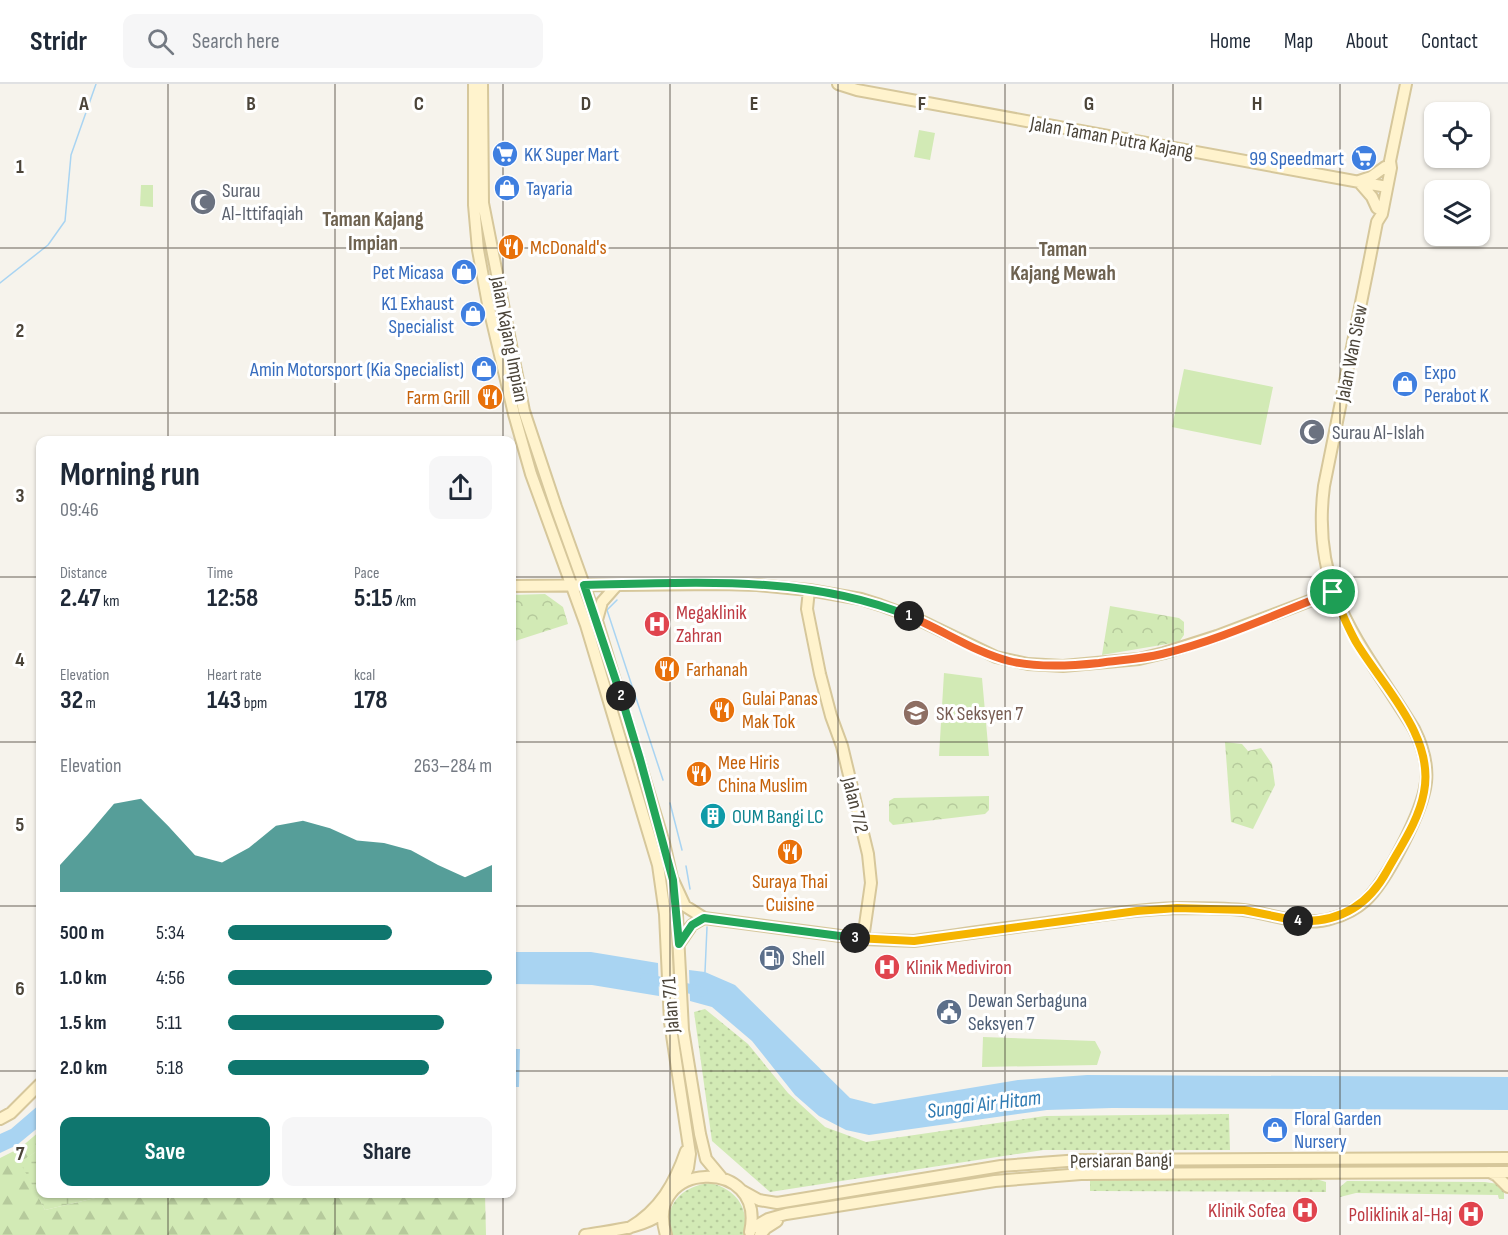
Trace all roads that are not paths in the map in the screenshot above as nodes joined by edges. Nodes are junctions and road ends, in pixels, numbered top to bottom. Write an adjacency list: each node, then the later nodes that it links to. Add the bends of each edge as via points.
1 (474, 84): 10 (street, Jalan Kajang Impian, via 478,250 488,304)
2 (482, 84): 10 (street, Jalan Kajang Impian, via 483,203)
3 (838, 84): 6 (street, Jalan Taman Putra Kajang)
4 (1406, 84): 5 (street, Jalan Wan Siew)
5 (1387, 164): 6 (street, via 1371,177); 7 (street, Jalan Wan Siew)
6 (1358, 181): 7 (street, Jalan Taman Putra Kajang); 8 (street)
7 (1384, 187): 8 (street, Jalan Wan Siew); 9 (street, Jalan Wan Siew, via 1382,214)
8 (1377, 208): 9 (street, Jalan Wan Siew)
9 (1377, 222): 19 (street, Jalan Wan Siew, via 1322,504 1323,551)
10 (519, 412): 11 (street, Jalan Kajang Impian); 12 (street, Jalan Kajang Impian, via 531,474)
11 (571, 549): 13 (street, Jalan Kajang Impian); 14 (street, via 587,575)
12 (559, 552): 16 (street, via 558,575); 17 (street, Jalan Kajang Impian)
13 (584, 585): 14 (street); 17 (street); 20 (street, Jalan 7/1)
14 (617, 585): 18 (street, via 758,585); 20 (street, via 602,602)
15 (516, 586): 16 (street)
16 (544, 586): 17 (street); 21 (street, via 573,602)
17 (571, 586): 21 (street, Jalan 7/1)
18 (809, 590): 19 (street, via 880,605 996,657 1063,666 1164,653); 24 (street, Jalan 7/2, via 809,624 862,857 868,896)
19 (1333, 592): 24 (street, via 1356,642 1414,729 1426,767 1424,795 1416,818 1372,894 1356,908 1317,922 1244,910 1177,908 914,941)
20 (597, 621): 22 (street, Jalan 7/1)
21 (586, 625): 29 (street, Jalan 7/1, via 658,865 675,1062)
22 (673, 880): 23 (street, Jalan 7/1, via 685,906); 25 (street, Jalan 7/1)
23 (704, 918): 24 (street); 25 (street, via 692,925)
24 (863, 939)
25 (679, 944): 28 (street, Jalan 7/1, via 685,1043)
26 (36, 1088): 27 (street)
27 (0, 1119)
28 (700, 1134): 35 (street, Jalan 7/1, via 706,1159); 39 (street, via 714,1160 731,1176 756,1193)
29 (688, 1139): 36 (street, Jalan 7/1, via 689,1164); 41 (street, via 668,1191 652,1211)
30 (1425, 1158): 31 (street, Persiaran Bangi); 32 (street, via 1436,1162); 39 (street, Persiaran Bangi, via 1080,1160 1001,1166)
31 (1508, 1158)
32 (1508, 1164)
33 (1489, 1172): 34 (street, Persiaran Bangi); 37 (street); 42 (street, Persiaran Bangi, via 1081,1174 995,1181 806,1211)
34 (1508, 1172)
35 (721, 1177): 36 (street, via 698,1176); 38 (street, Persiaran Bangi)
36 (682, 1183): 40 (street, via 669,1196)
37 (1508, 1186)
38 (741, 1190): 39 (street, Persiaran Bangi, via 768,1203); 42 (street, via 752,1213)
39 (791, 1201)
40 (663, 1213): 41 (street, via 648,1223); 44 (street)
41 (629, 1228): 43 (street)
42 (753, 1233)
43 (585, 1235)
44 (666, 1235)

